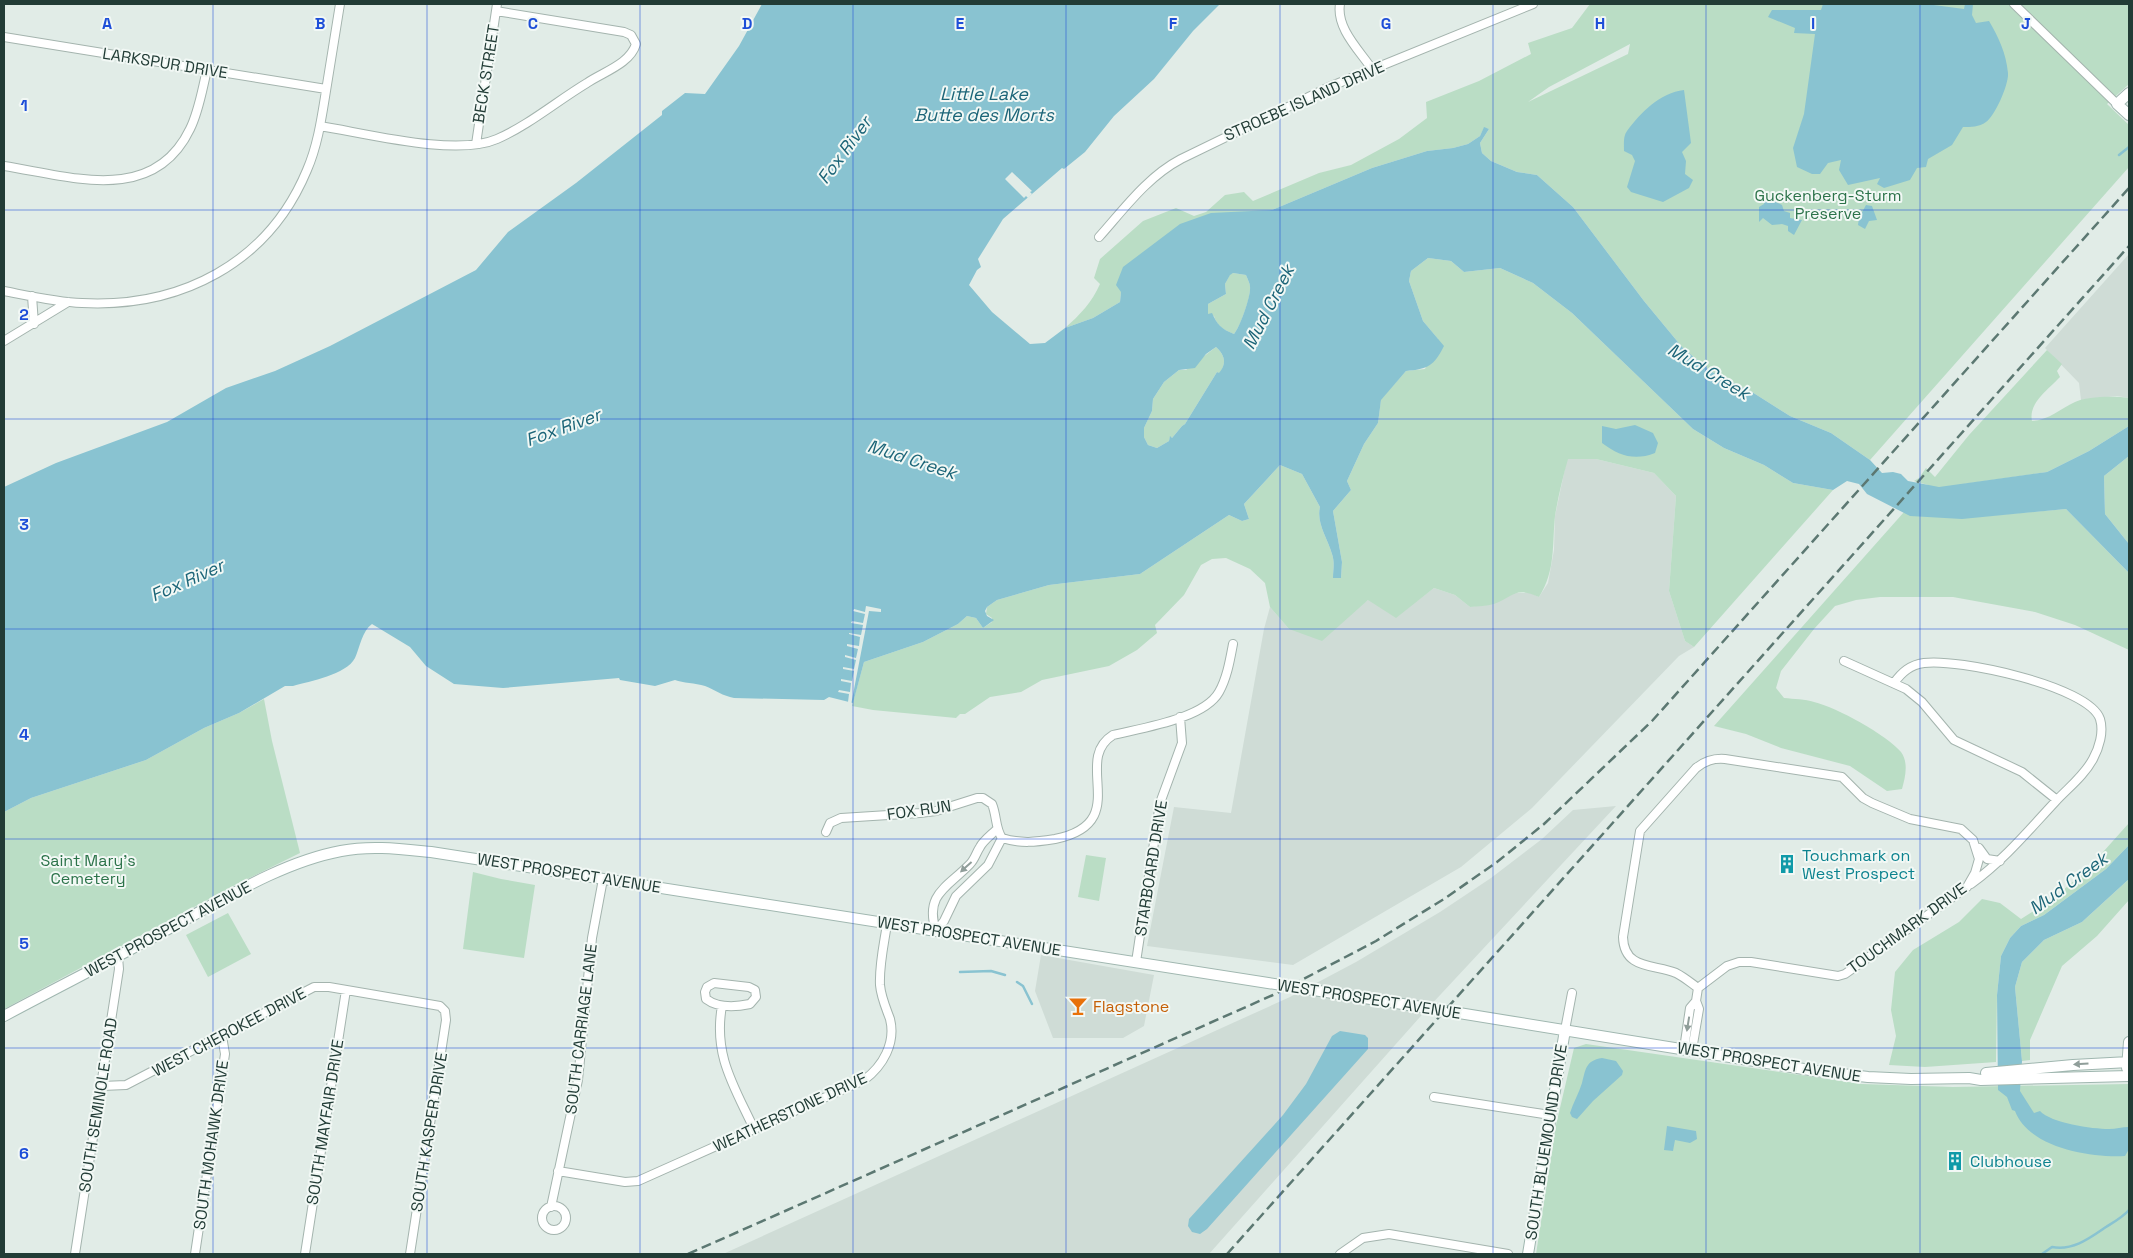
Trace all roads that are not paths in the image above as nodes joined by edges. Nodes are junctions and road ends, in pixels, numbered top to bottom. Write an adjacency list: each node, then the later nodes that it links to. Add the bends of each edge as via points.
1 (340, 4): 9 (street)
2 (1340, 4): 7 (street, via 1343,27)
3 (1533, 4): 7 (street, STROEBE ISLAND DRIVE)
4 (2014, 4): 11 (street)
5 (496, 7): 14 (street, BECK STREET); 14 (street, via 632,34 635,49 625,60 502,137)
6 (4, 37): 8 (street, LARKSPUR DRIVE)
7 (1372, 69): 16 (street, STROEBE ISLAND DRIVE, via 1169,165 1148,182)
8 (207, 70): 9 (street, LARKSPUR DRIVE); 15 (street, via 186,136 168,158 144,174 126,180 96,181)
9 (326, 90): 13 (street)
10 (2129, 93): 11 (main road)
11 (2117, 104): 12 (main road)
12 (2129, 115)
13 (320, 126): 14 (street, via 445,146); 19 (street, via 307,171 282,214 255,246 223,271 158,298 118,303)
14 (476, 144)
15 (4, 166)
16 (1099, 237)
17 (4, 291): 18 (street)
18 (32, 296): 19 (street); 20 (street)
19 (68, 302): 20 (street)
20 (34, 324): 21 (street)
21 (4, 340)
22 (1233, 644): 25 (street, via 1223,685 1213,701)
23 (1844, 661): 24 (street)
24 (1894, 683): 26 (street, via 1914,695 1954,740 2022,772); 26 (street, via 1904,671 1917,664 1959,663 2042,684 2091,706 2100,719 2098,748 2084,774)
25 (1180, 717): 29 (street, via 1113,736 1104,742 1097,758 1096,809 1083,829 1068,836 1034,843); 37 (street, STARBOARD DRIVE, via 1182,742 1160,804)
26 (2057, 800): 31 (street)
27 (996, 830): 28 (street, FOX RUN, via 992,804 976,798 936,811 841,818 830,824); 29 (street, FOX RUN); 35 (street, one-way to 35, via 980,846 970,864 937,895 932,919)
28 (826, 832)
29 (1002, 838): 35 (street, via 988,866 952,901)
30 (1975, 843): 31 (street, via 1987,859); 33 (street, TOUCHMARK DRIVE, via 1978,867); 38 (street, via 1960,829 1910,819 1872,803 1842,777 1725,759 1703,762 1640,832 1623,937 1625,950 1635,962 1678,974)
31 (2000, 861): 33 (street)
32 (603, 879): 34 (main road, WEST PROSPECT AVENUE); 36 (main road, WEST PROSPECT AVENUE, via 394,848 340,851 288,868); 55 (street, SOUTH CARRIAGE LANE, via 590,952 578,1080)
33 (1967, 887): 38 (street, TOUCHMARK DRIVE, via 1845,974 1838,976 1739,962 1727,966)
34 (888, 924): 35 (main road, WEST PROSPECT AVENUE); 54 (street, WEATHERSTONE DRIVE, via 880,986 891,1031 889,1048 882,1062 864,1080)
35 (936, 931): 37 (main road, WEST PROSPECT AVENUE)
36 (118, 956): 43 (main road, WEST PROSPECT AVENUE); 51 (street, SOUTH SEMINOLE ROAD, via 120,969)
37 (1136, 962): 44 (main road, WEST PROSPECT AVENUE)
38 (1698, 988): 47 (street, via 1696,1001 1690,1008)
39 (346, 990): 42 (street, WEST CHEROKEE DRIVE, via 428,1003); 45 (street, WEST CHEROKEE DRIVE, via 314,987); 59 (street, SOUTH MAYFAIR DRIVE)
40 (1572, 993): 44 (street)
41 (722, 1006): 41 (street, via 750,1004 755,1000 756,992 750,987 709,984 706,999); 54 (street, via 719,1037 723,1060)
42 (445, 1011): 60 (street, SOUTH KASPER DRIVE)
43 (4, 1016)
44 (1565, 1030): 47 (main road, WEST PROSPECT AVENUE); 53 (main road, SOUTH BLUEMOUND DRIVE)
45 (222, 1036): 51 (street, WEST CHEROKEE DRIVE, via 126,1085); 58 (street, SOUTH MOHAWK DRIVE, via 225,1054)
46 (2129, 1042): 48 (main road)
47 (1688, 1050): 49 (main road, WEST PROSPECT AVENUE, via 1850,1076 1911,1079)
48 (2128, 1062): 49 (main road, WEST PROSPECT AVENUE, one-way to 49, via 2073,1064); 50 (main road)
49 (2024, 1074): 50 (main road, WEST PROSPECT AVENUE)
50 (2128, 1076)
51 (102, 1086): 57 (street, SOUTH SEMINOLE ROAD)
52 (1434, 1097): 53 (street)
53 (1550, 1115): 63 (main road, SOUTH BLUEMOUND DRIVE)
54 (754, 1129): 55 (street, WEATHERSTONE DRIVE, via 633,1182)
55 (558, 1171): 56 (street, SOUTH CARRIAGE LANE)
56 (551, 1207)
57 (75, 1254)
58 (195, 1254)
59 (305, 1254)
60 (410, 1254)
61 (1340, 1254): 62 (street, via 1362,1238 1389,1234)
62 (1508, 1254)
63 (1528, 1254)

